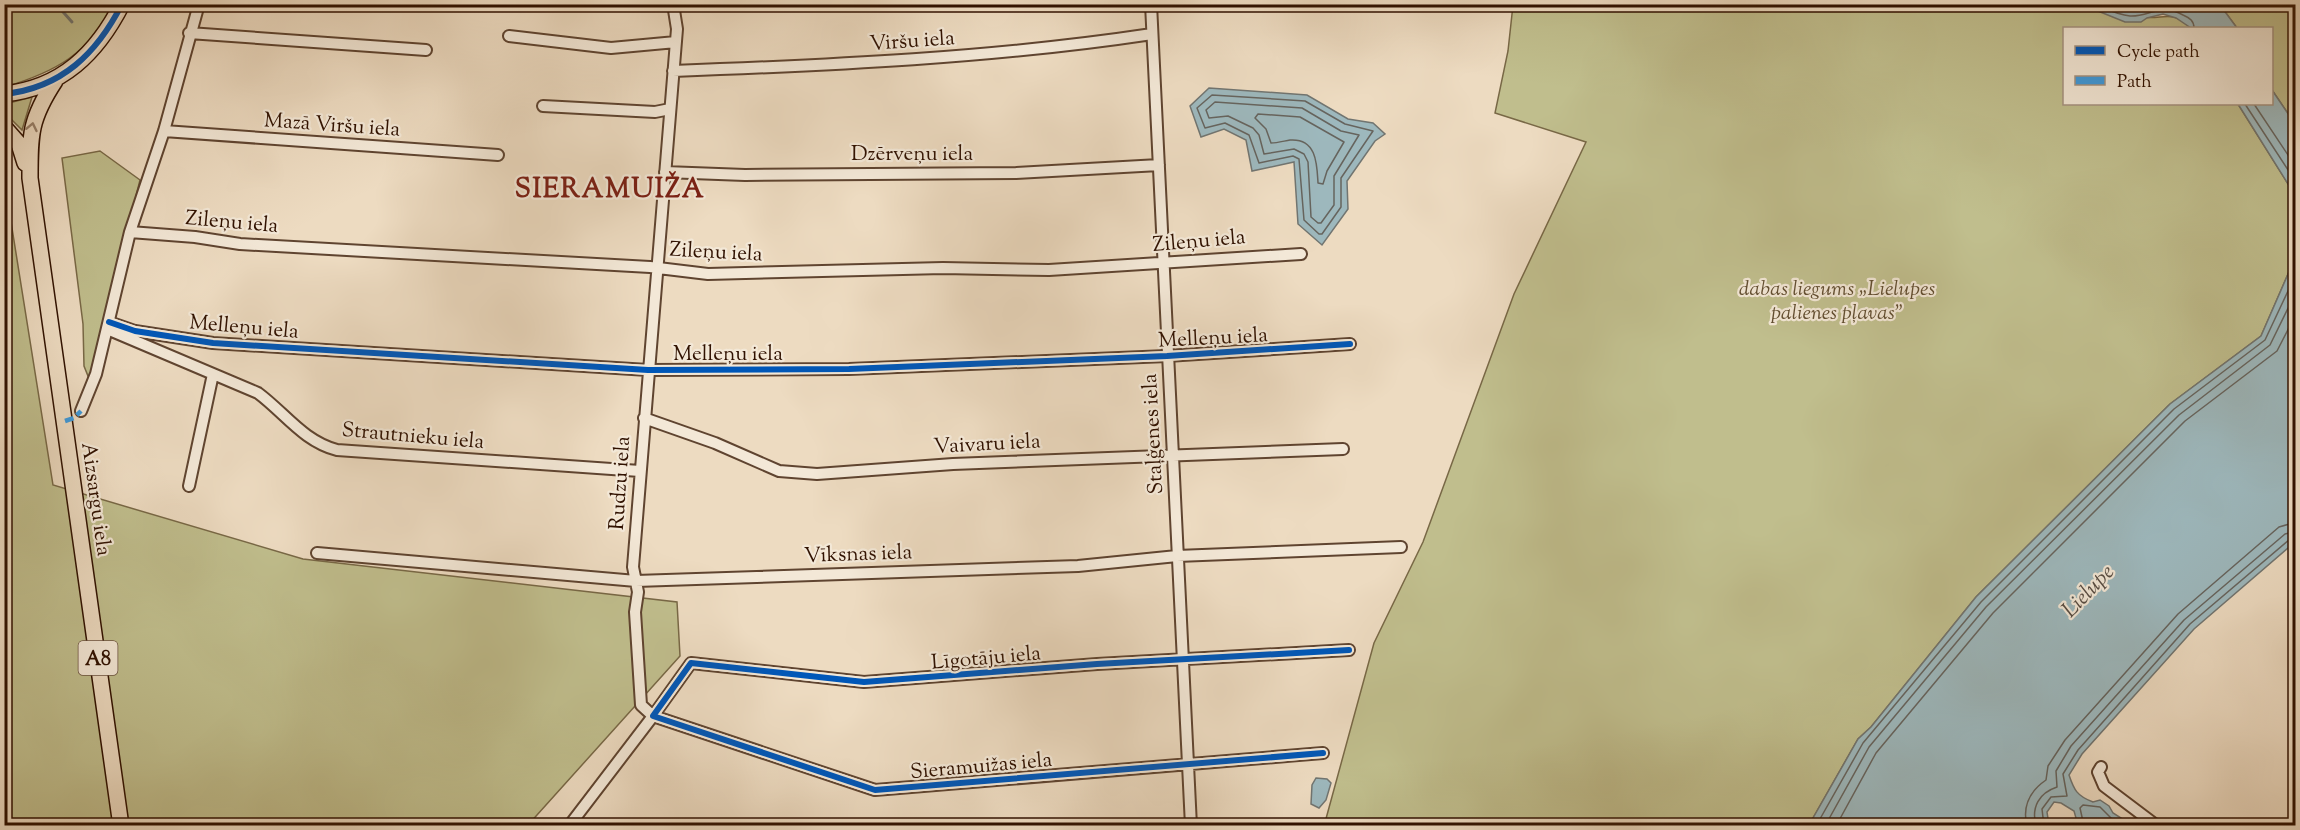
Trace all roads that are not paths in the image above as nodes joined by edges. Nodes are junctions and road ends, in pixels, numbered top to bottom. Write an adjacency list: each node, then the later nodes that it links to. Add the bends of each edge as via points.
1 (122, 4): 11 (highway, A8, via 96,45)
2 (199, 4): 5 (street)
3 (673, 4): 8 (street, Rudzu iela)
4 (1151, 4): 6 (street, Staļģenes iela)
5 (189, 33): 9 (street); 16 (street)
6 (1152, 34): 10 (street, Viršu iela, via 1004,54); 18 (street, Staļģenes iela)
7 (508, 36): 8 (street, via 611,48)
8 (676, 42): 10 (street, Rudzu iela)
9 (426, 50)
10 (673, 71): 14 (street, Rudzu iela)
11 (55, 81): 12 (highway, A8); 20 (highway, Aizsargu iela / A8, one-way to 11, via 33,120)
12 (4, 94)
13 (543, 106): 14 (street)
14 (670, 110): 19 (street, Rudzu iela)
15 (4, 127): 20 (highway, Aizsargu iela / A8, via 19,144)
16 (164, 131): 17 (street, Mazā Viršu iela); 21 (street)
17 (498, 155)
18 (1159, 165): 19 (street, Dzērveņu iela, via 1016,173); 23 (street, Staļģenes iela)
19 (665, 172): 24 (street, Rudzu iela)
20 (30, 178): 46 (highway, Aizsargu iela / A8)
21 (130, 232): 24 (street, Zileņu iela, via 240,244); 25 (street)
22 (1301, 254): 23 (street, Zileņu iela)
23 (1165, 263): 24 (street, Zileņu iela, via 1049,270 943,268 708,274); 27 (street, Staļģenes iela)
24 (657, 268): 28 (street, Rudzu iela)
25 (108, 325): 28 (street, Melleņu iela, via 213,343); 29 (street, Strautnieku iela); 30 (street, via 96,374)
26 (1350, 344): 27 (street, Melleņu iela)
27 (1167, 356): 28 (street, Melleņu iela, via 849,369); 33 (street, Staļģenes iela)
28 (648, 370): 31 (street, Rudzu iela)
29 (213, 374): 34 (street, Strautnieku iela, via 258,393 297,429 320,445 337,450); 35 (street)
30 (81, 411)
31 (644, 418): 33 (street, Vaivaru iela, via 715,442 779,471 807,473); 34 (street, Rudzu iela)
32 (1343, 449): 33 (street, Vaivaru iela)
33 (1173, 455): 38 (street, Staļģenes iela)
34 (640, 471): 39 (street, Rudzu iela, via 633,567)
35 (189, 486)
36 (1401, 546): 38 (street, Vīksnas iela)
37 (317, 553): 39 (street, Vīksnas iela)
38 (1178, 556): 39 (street, Vīksnas iela, via 1078,566); 41 (street, Staļģenes iela)
39 (636, 582): 42 (street, Rudzu iela, via 641,705)
40 (1349, 650): 41 (street, Līgotāju iela)
41 (1183, 658): 42 (street, Līgotāju iela, via 864,682 691,663); 44 (street, Staļģenes iela)
42 (653, 716): 44 (street, Sieramuižas iela, via 875,790); 47 (street)
43 (1323, 753): 44 (street, Sieramuižas iela)
44 (1189, 764): 48 (street, Staļģenes iela)
45 (2101, 767): 49 (street, via 2098,772 2104,786)
46 (122, 825)
47 (568, 825)
48 (1191, 825)
49 (2157, 825)

